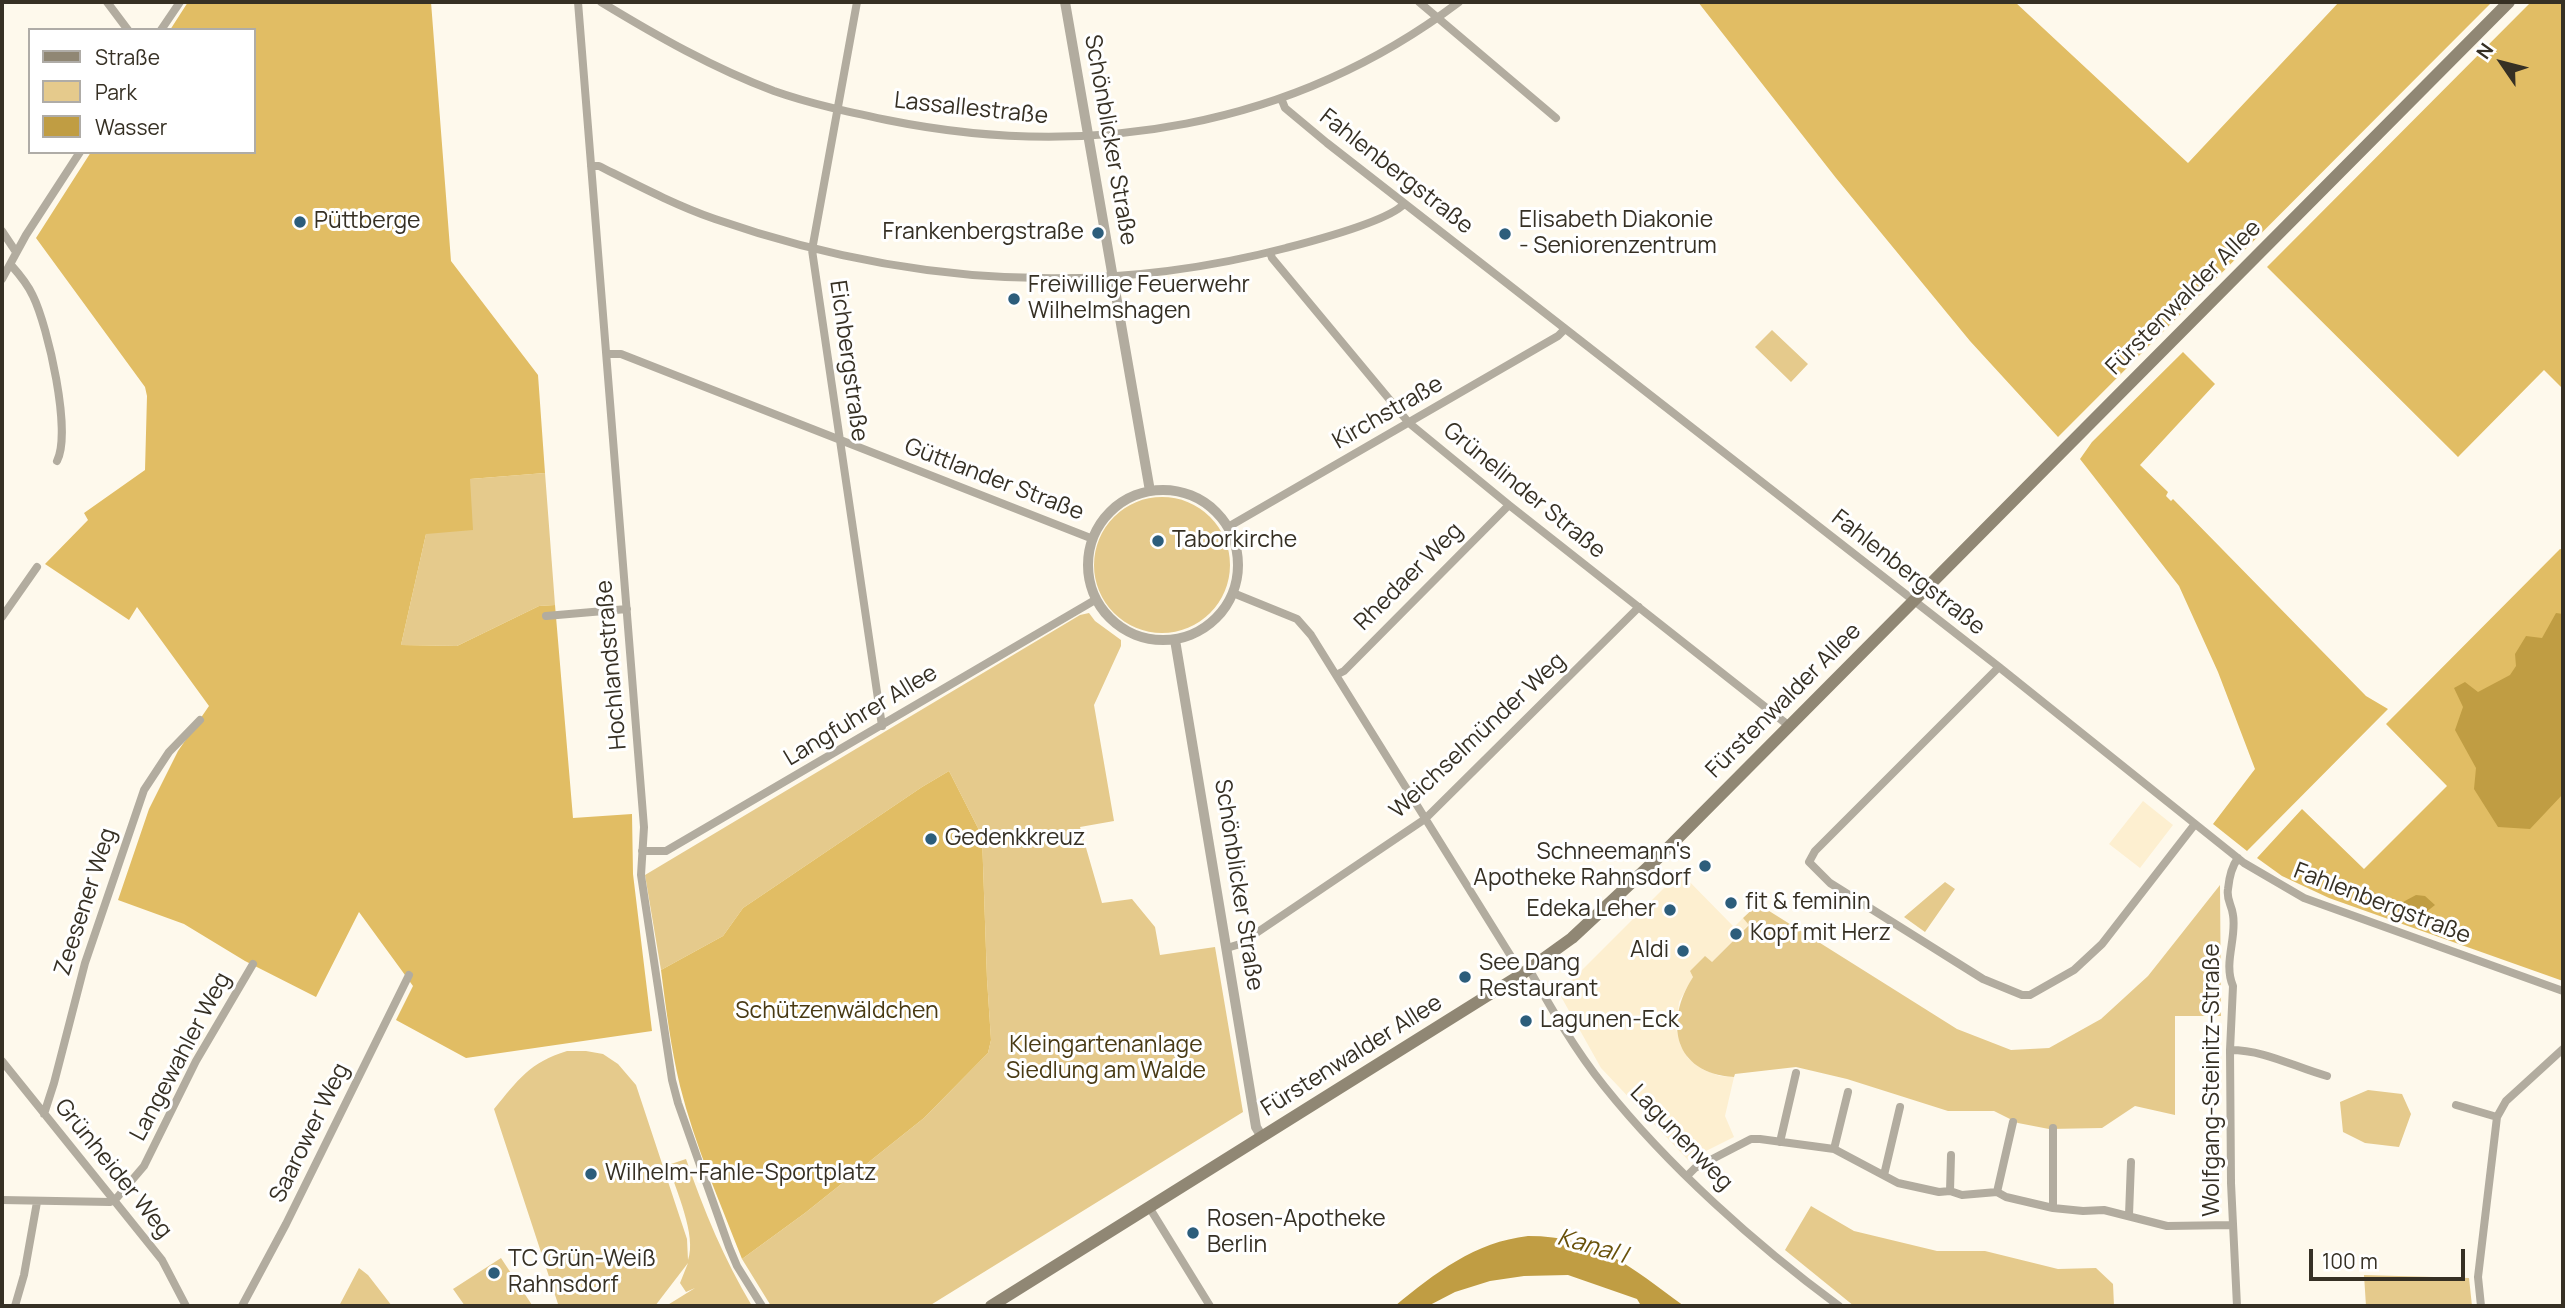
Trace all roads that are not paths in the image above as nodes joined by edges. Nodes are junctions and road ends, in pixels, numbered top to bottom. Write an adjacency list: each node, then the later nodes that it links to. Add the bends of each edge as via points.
1 (107, 2): 11 (street)
2 (180, 2): 12 (street)
3 (579, 2): 18 (street, Hochlandstraße)
4 (601, 2): 14 (street, Lassallestraße, via 697,58 773,91)
5 (857, 2): 14 (street, Eichbergstraße)
6 (1065, 2): 16 (street, Schönblicker Straße)
7 (1419, 2): 10 (street)
8 (1459, 2): 10 (street, Lassallestraße)
9 (2509, 2): 39 (main road, Fürstenwalder Allee)
10 (1438, 18): 13 (street, Lassallestraße, via 1364,62); 15 (street)
11 (126, 28)
12 (162, 28)
13 (1281, 98): 16 (street, Lassallestraße, via 1165,128); 19 (street, Fahlenbergstraße, via 1285,108)
14 (837, 110): 16 (street, Lassallestraße, via 979,134); 21 (street, Eichbergstraße)
15 (1556, 118)
16 (1089, 136): 25 (street, Schönblicker Straße)
17 (79, 154): 22 (street)
18 (591, 166): 21 (street, via 712,218); 28 (street, Hochlandstraße)
19 (1404, 204): 23 (street, via 1380,218); 27 (street, Fahlenbergstraße)
20 (2, 231): 22 (street)
21 (812, 250): 25 (street, via 956,274); 30 (street, Eichbergstraße)
22 (16, 252): 24 (street)
23 (1270, 252): 25 (street); 29 (street, Grünelinder Straße)
24 (11, 265): 26 (street); 31 (street, via 34,298 52,356 61,423)
25 (1112, 278): 32 (street, Schönblicker Straße)
26 (2, 279)
27 (1564, 329): 29 (street, Kirchstraße); 39 (street, Fahlenbergstraße)
28 (607, 354): 30 (street, Güttlander Straße, via 621,354); 41 (street, Hochlandstraße)
29 (1409, 422): 33 (street, Grünelinder Straße); 34 (street, Kirchstraße)
30 (839, 440): 35 (street, Güttlander Straße); 49 (street, Eichbergstraße)
31 (57, 461)
32 (1150, 491): 34 (street, via 1192,496); 35 (street, via 1133,496 1111,512)
33 (1509, 505): 40 (street, Grünelinder Straße); 46 (street, Rhedaer Weg)
34 (1228, 527): 37 (street, via 1237,558)
35 (1093, 539): 38 (street, via 1088,569)
36 (37, 567): 43 (street)
37 (1233, 593): 44 (street, via 1207,626); 46 (street, Lagunenweg, via 1297,619)
38 (1095, 600): 44 (street, via 1123,629 1158,641); 49 (street, Langfuhrer Allee)
39 (1913, 600): 45 (street, Fahlenbergstraße); 48 (main road, Fürstenwalder Allee)
40 (1639, 607): 48 (street, Grünelinder Straße); 50 (street, Weichselmünder Weg)
41 (627, 610): 42 (street); 52 (street, Hochlandstraße)
42 (546, 616)
43 (2, 617)
44 (1175, 639): 54 (street, Schönblicker Straße)
45 (1999, 667): 51 (street, Fahlenbergstraße); 51 (street, via 1815,851 1809,862 1830,883 1983,979 2030,995 2074,970 2102,944)
46 (1336, 675): 50 (street, Lagunenweg)
47 (200, 720): 67 (street, Zeesener Weg, via 169,752 144,790 85,962)
48 (1788, 725): 56 (main road, Fürstenwalder Allee, via 1573,938)
49 (882, 726): 52 (street, Langfuhrer Allee, via 666,851)
50 (1425, 819): 54 (street, Weichselmünder Weg, via 1240,944); 56 (street, Lagunenweg)
51 (2195, 824): 53 (street, Fahlenbergstraße)
52 (642, 851): 90 (street, Hochlandstraße, via 641,875 672,1080 729,1247)
53 (2238, 858): 58 (street, Fahlenbergstraße, via 2304,898); 60 (street, Wolfgang-Steinitz-Straße, via 2228,888 2233,914)
54 (1227, 948): 71 (street, Schönblicker Straße, via 1256,1127)
55 (253, 964): 81 (street, Langewahler Weg, via 196,1061 144,1166)
56 (1525, 971): 71 (main road, Fürstenwalder Allee); 77 (street, Lagunenweg, via 1604,1086)
57 (409, 975): 89 (street, Saarower Weg)
58 (2563, 991)
59 (2563, 1049): 68 (street, via 2506,1101)
60 (2230, 1050): 63 (street, via 2246,1050); 86 (street, Wolfgang-Steinitz-Straße)
61 (2, 1061): 67 (street, Grünheider Weg)
62 (1796, 1073): 72 (street)
63 (2327, 1076)
64 (1848, 1092): 73 (street)
65 (2456, 1105): 68 (street)
66 (1900, 1107): 76 (street)
67 (44, 1114): 81 (street, Grünheider Weg)
68 (2497, 1116): 95 (street, via 2478,1277)
69 (2013, 1122): 79 (street)
70 (2053, 1128): 84 (street)
71 (1262, 1137): 83 (main road, Fürstenwalder Allee)
72 (1780, 1142): 73 (street); 77 (street, via 1751,1139)
73 (1834, 1149): 76 (street)
74 (1951, 1155): 78 (street)
75 (2131, 1163): 85 (street)
76 (1884, 1175): 78 (street, via 1898,1183)
77 (1688, 1176): 93 (street, Lagunenweg, via 1775,1256)
78 (1950, 1191): 79 (street, via 1962,1195)
79 (1997, 1192): 84 (street)
80 (2, 1200): 82 (street)
81 (115, 1200): 82 (street); 88 (street, Grünheider Weg, via 162,1260)
82 (37, 1202): 87 (street)
83 (1149, 1207): 91 (main road, Fürstenwalder Allee); 92 (street)
84 (2053, 1208): 85 (street)
85 (2129, 1215): 86 (street, via 2167,1226)
86 (2232, 1225): 94 (street, Wolfgang-Steinitz-Straße)
87 (15, 1306)
88 (186, 1306)
89 (242, 1306)
90 (762, 1306)
91 (991, 1306)
92 (1210, 1306)
93 (1839, 1306)
94 (2237, 1306)
95 (2481, 1306)

